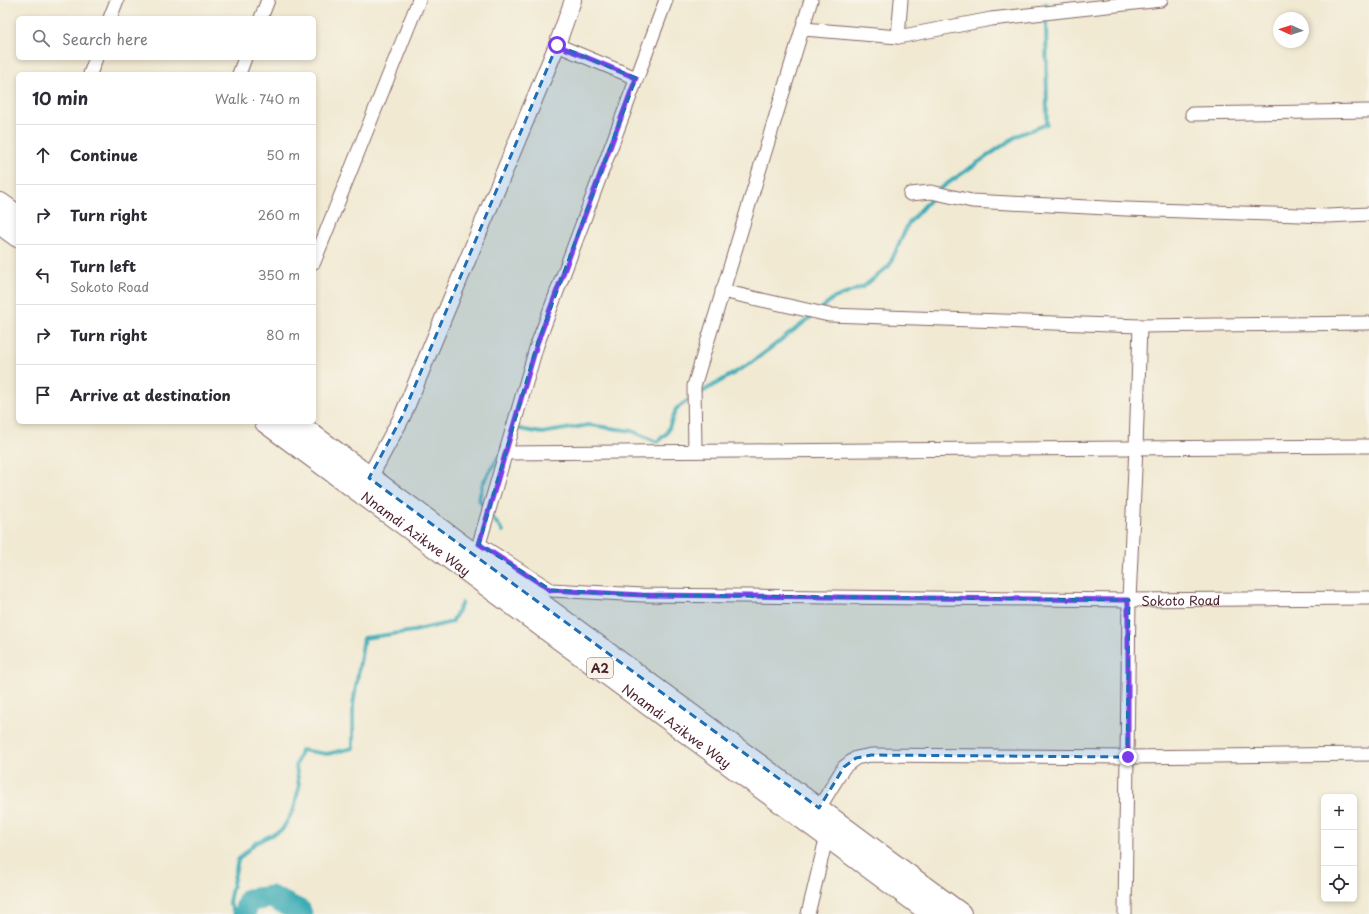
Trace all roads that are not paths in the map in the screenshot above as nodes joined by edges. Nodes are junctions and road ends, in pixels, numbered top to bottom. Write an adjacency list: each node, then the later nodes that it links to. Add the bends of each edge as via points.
1 (117, 0): 9 (street)
2 (268, 0): 10 (street)
3 (419, 0): 27 (street)
4 (573, 0): 13 (street)
5 (666, 0): 18 (street)
6 (811, 0): 11 (street)
7 (901, 0): 12 (street)
8 (1161, 0): 12 (street, via 991,18)
9 (111, 16)
10 (262, 16)
11 (804, 29): 12 (street); 28 (street)
12 (898, 37)
13 (557, 45): 18 (street); 37 (street, via 402,417)
14 (95, 60): 16 (street)
15 (244, 60): 17 (street)
16 (91, 72)
17 (240, 72)
18 (636, 78): 36 (street, via 537,344)
19 (1369, 111): 20 (street)
20 (1192, 114)
21 (910, 194): 23 (street, via 931,192 972,201 1157,210 1328,216)
22 (0, 204): 24 (highway)
23 (1369, 214)
24 (16, 216)
25 (0, 223): 26 (highway)
26 (16, 235)
27 (316, 257)
28 (722, 291): 30 (street, via 829,315); 35 (street, via 694,390)
29 (1369, 323): 30 (street)
30 (1140, 326): 34 (street)
31 (269, 424): 37 (highway, Nnamdi Azikwe Way / A2)
32 (296, 424): 37 (highway, Nnamdi Azikwe Way / A2)
33 (1369, 446): 34 (street)
34 (1136, 447): 35 (street); 39 (street)
35 (695, 451): 36 (street)
36 (506, 453): 39 (street, Sokoto Road, via 479,544 550,590 642,595)
37 (364, 484): 42 (highway, Nnamdi Azikwe Way / A2); 43 (highway, Nnamdi Azikwe Way / A2)
38 (1369, 598): 39 (street, Sokoto Road)
39 (1128, 600): 41 (street)
40 (1369, 754): 41 (street)
41 (1128, 757): 42 (street, via 871,755 856,758 844,767); 47 (street)
42 (819, 808): 46 (highway, Nnamdi Azikwe Way / A2)
43 (827, 835): 44 (street); 45 (highway, Nnamdi Azikwe Way / A2)
44 (808, 914)
45 (933, 914)
46 (960, 914)
47 (1125, 914)

